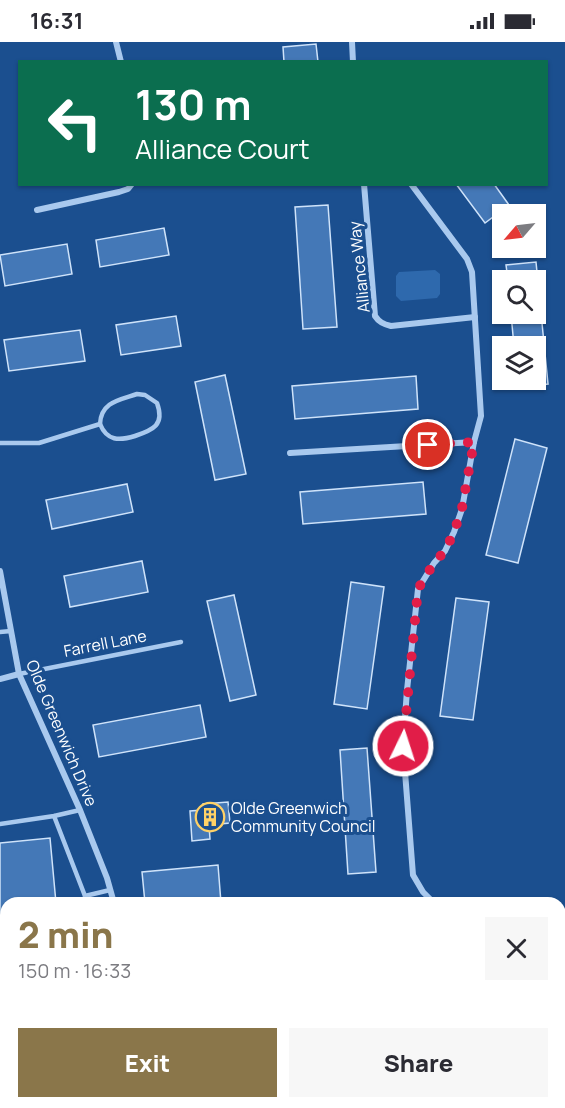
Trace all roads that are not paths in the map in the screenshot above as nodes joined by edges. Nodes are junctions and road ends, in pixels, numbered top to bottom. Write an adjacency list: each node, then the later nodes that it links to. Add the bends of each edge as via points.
1 (116, 42): 3 (street)
2 (352, 42): 4 (street)
3 (120, 60)
4 (353, 60)
5 (130, 186): 8 (street)
6 (364, 186): 9 (street, Alliance Way, via 378,320 391,326)
7 (412, 186): 9 (street, via 467,260 472,272)
8 (37, 210)
9 (475, 316): 11 (street, via 481,416)
10 (100, 424): 10 (lane, via 108,436 123,440 151,431 160,411 152,398 137,394 109,403 100,416); 12 (lane, via 39,443)
11 (474, 442): 13 (street); 26 (street, via 454,532 418,589 407,690 403,746 413,875)
12 (0, 443)
13 (290, 453)
14 (0, 571): 15 (street, Olde Greenwich Drive)
15 (11, 631): 16 (lane); 18 (street, Olde Greenwich Drive)
16 (0, 633)
17 (181, 642): 18 (lane, Farrell Lane)
18 (19, 675): 19 (street, Farrell Lane); 20 (street, Olde Greenwich Drive)
19 (0, 679)
20 (80, 810): 21 (lane); 23 (street, Olde Greenwich Drive)
21 (54, 816): 22 (lane); 24 (lane)
22 (0, 824)
23 (110, 890): 24 (lane); 25 (street, Olde Greenwich Drive)
24 (85, 896)
25 (112, 897)
26 (428, 897)

